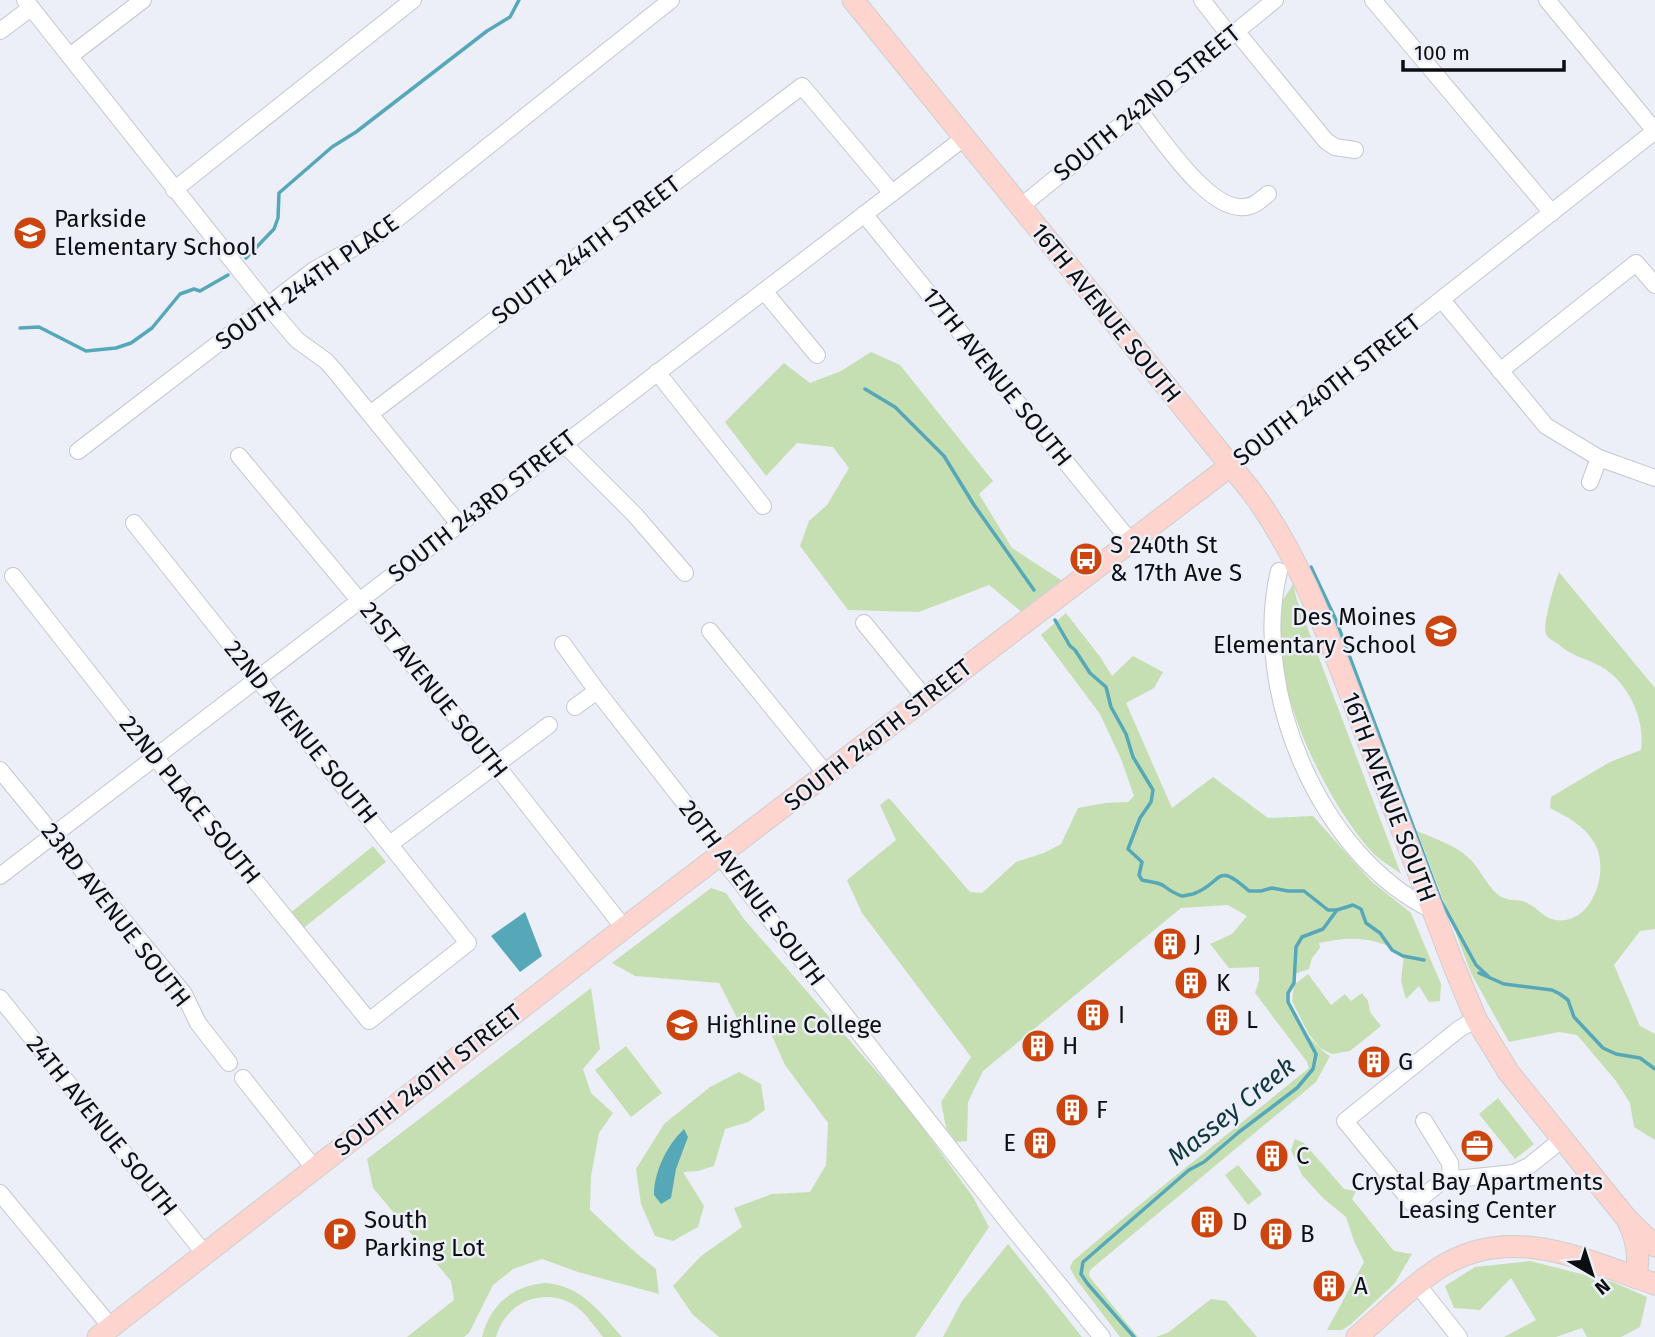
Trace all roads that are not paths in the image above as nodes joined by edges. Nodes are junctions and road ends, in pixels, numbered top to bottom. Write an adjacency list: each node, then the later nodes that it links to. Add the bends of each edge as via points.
1 (143, 0): 12 (street)
2 (413, 0): 17 (street, via 353,39 238,129)
3 (671, 0): 26 (street, SOUTH 244TH PLACE, via 531,106 377,235 326,263)
4 (853, 0): 15 (main road, 16TH AVENUE SOUTH)
5 (1202, 0): 11 (street)
6 (1275, 0): 11 (street, SOUTH 242ND STREET)
7 (1373, 0): 21 (street)
8 (1547, 0): 14 (street)
9 (28, 4): 10 (street); 12 (street)
10 (0, 31)
11 (1233, 34): 13 (street, SOUTH 242ND STREET); 16 (street, via 1326,141)
12 (70, 56): 17 (street)
13 (1139, 110): 19 (street, via 1217,199 1243,208); 20 (street, SOUTH 242ND STREET)
14 (1655, 131): 21 (street, SOUTH 240TH STREET)
15 (964, 138): 18 (street, SOUTH 243RD STREET); 20 (main road, 16TH AVENUE SOUTH)
16 (1355, 150)
17 (174, 190): 26 (street)
18 (892, 193): 22 (street, SOUTH 243RD STREET); 30 (street, SOUTH 244TH STREET, via 802,86)
19 (1268, 194)
20 (1020, 207): 35 (main road, 16TH AVENUE SOUTH)
21 (1552, 213): 25 (street, SOUTH 240TH STREET)
22 (864, 214): 24 (street, SOUTH 243RD STREET); 41 (street, 17TH AVENUE SOUTH)
23 (1655, 285): 28 (street, via 1636,263)
24 (764, 291): 27 (street); 29 (street, SOUTH 243RD STREET)
25 (1442, 299): 28 (street); 35 (street, SOUTH 240TH STREET)
26 (268, 306): 30 (street, via 297,340 326,361); 32 (street, SOUTH 244TH PLACE)
27 (817, 355)
28 (1500, 371): 34 (street, via 1546,426)
29 (657, 372): 31 (street, SOUTH 243RD STREET); 38 (street)
30 (370, 414): 40 (street)
31 (563, 443): 40 (street, SOUTH 243RD STREET); 43 (street)
32 (78, 451)
33 (239, 456): 45 (street, 21ST AVENUE SOUTH)
34 (1599, 458): 36 (street); 37 (street)
35 (1230, 466): 41 (main road, SOUTH 240TH STREET); 62 (main road, 16TH AVENUE SOUTH, via 1265,509 1308,586)
36 (1655, 478)
37 (1590, 482)
38 (763, 506)
39 (134, 523): 49 (street, 22ND AVENUE SOUTH)
40 (459, 524): 45 (street, SOUTH 243RD STREET)
41 (1130, 541): 51 (main road, SOUTH 240TH STREET)
42 (1279, 571): 62 (street, via 1272,617 1276,670 1310,779 1326,811 1350,842 1397,887)
43 (685, 573)
44 (13, 576): 54 (street, 22ND PLACE SOUTH)
45 (360, 600): 49 (street, SOUTH 243RD STREET); 55 (street, 21ST AVENUE SOUTH)
46 (864, 623): 51 (street)
47 (710, 631): 57 (street)
48 (563, 643): 50 (street, 20TH AVENUE SOUTH)
49 (258, 678): 54 (street, SOUTH 243RD STREET); 59 (street, 22ND AVENUE SOUTH)
50 (597, 691): 52 (street); 60 (street, 20TH AVENUE SOUTH, via 716,843)
51 (925, 698): 57 (main road, SOUTH 240TH STREET)
52 (575, 707)
53 (549, 725): 55 (street)
54 (154, 756): 58 (street, SOUTH 243RD STREET); 64 (street, 22ND PLACE SOUTH, via 369,1021)
55 (497, 766): 59 (street); 63 (street, 21ST AVENUE SOUTH)
56 (0, 770): 58 (street, 23RD AVENUE SOUTH)
57 (827, 775): 60 (main road, SOUTH 240TH STREET)
58 (54, 835): 61 (street, SOUTH 243RD STREET); 67 (street, 23RD AVENUE SOUTH, via 184,995 198,1023)
59 (390, 844): 64 (street, 22ND AVENUE SOUTH)
60 (720, 856): 63 (main road, SOUTH 240TH STREET); 80 (street, 20TH AVENUE SOUTH)
61 (0, 876)
62 (1432, 910): 66 (main road, 16TH AVENUE SOUTH)
63 (624, 928): 71 (main road, SOUTH 240TH STREET)
64 (468, 943)
65 (0, 998): 75 (street, 24TH AVENUE SOUTH)
66 (1476, 1019): 70 (main road, 16TH AVENUE SOUTH, via 1509,1073); 72 (street, via 1345,1121 1412,1204)
67 (229, 1063)
68 (243, 1078): 71 (street)
69 (1424, 1121): 72 (street, via 1450,1163)
70 (1561, 1140): 72 (street, via 1514,1173); 74 (main road, 16TH AVENUE SOUTH)
71 (314, 1168): 75 (main road, SOUTH 240TH STREET)
72 (1451, 1180)
73 (0, 1193): 79 (street)
74 (1645, 1244): 76 (main road); 77 (main road, 16TH AVENUE SOUTH, via 1639,1263)
75 (204, 1253): 79 (main road, SOUTH 240TH STREET)
76 (1610, 1269): 77 (main road); 78 (main road, via 1546,1248 1510,1246 1466,1254)
77 (1645, 1280)
78 (1417, 1284): 81 (main road); 82 (street)
79 (105, 1332)
80 (1102, 1337)
81 (1357, 1337)
82 (1459, 1337)

